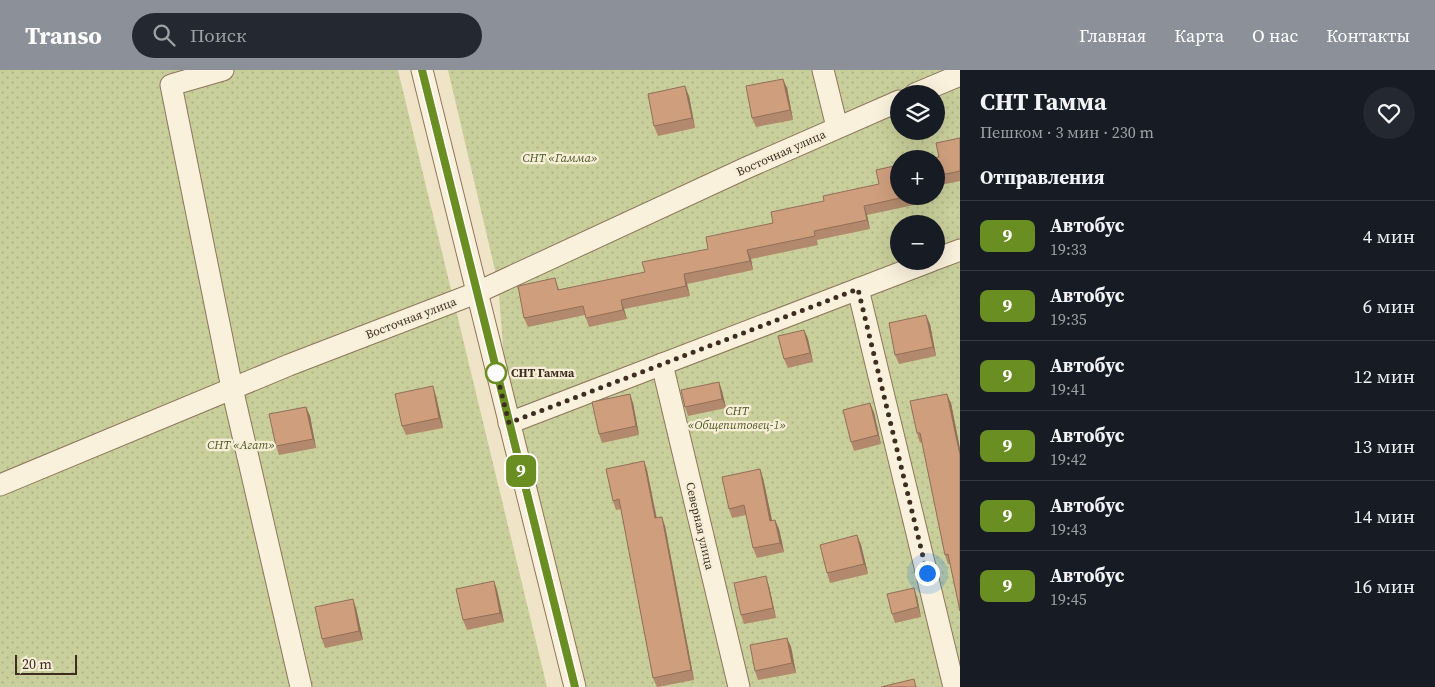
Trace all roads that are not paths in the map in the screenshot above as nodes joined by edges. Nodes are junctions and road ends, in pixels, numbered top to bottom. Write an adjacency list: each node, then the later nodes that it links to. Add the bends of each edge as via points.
1 (223, 70): 14 (street, via 171,85)
2 (422, 70): 12 (street)
3 (823, 70): 7 (street)
4 (960, 75): 5 (street)
5 (936, 85)
6 (890, 105): 7 (street, Восточная улица)
7 (837, 127): 12 (street, Восточная улица)
8 (960, 250): 9 (street)
9 (945, 256)
10 (908, 270): 11 (street)
11 (858, 289): 13 (street); 20 (street)
12 (476, 293): 14 (street, Восточная улица); 15 (street)
13 (662, 364): 15 (street); 19 (street, Северная улица)
14 (232, 388): 16 (street, Восточная улица); 17 (street)
15 (509, 423): 18 (street)
16 (0, 485)
17 (301, 687)
18 (575, 687)
19 (739, 687)
20 (954, 687)

